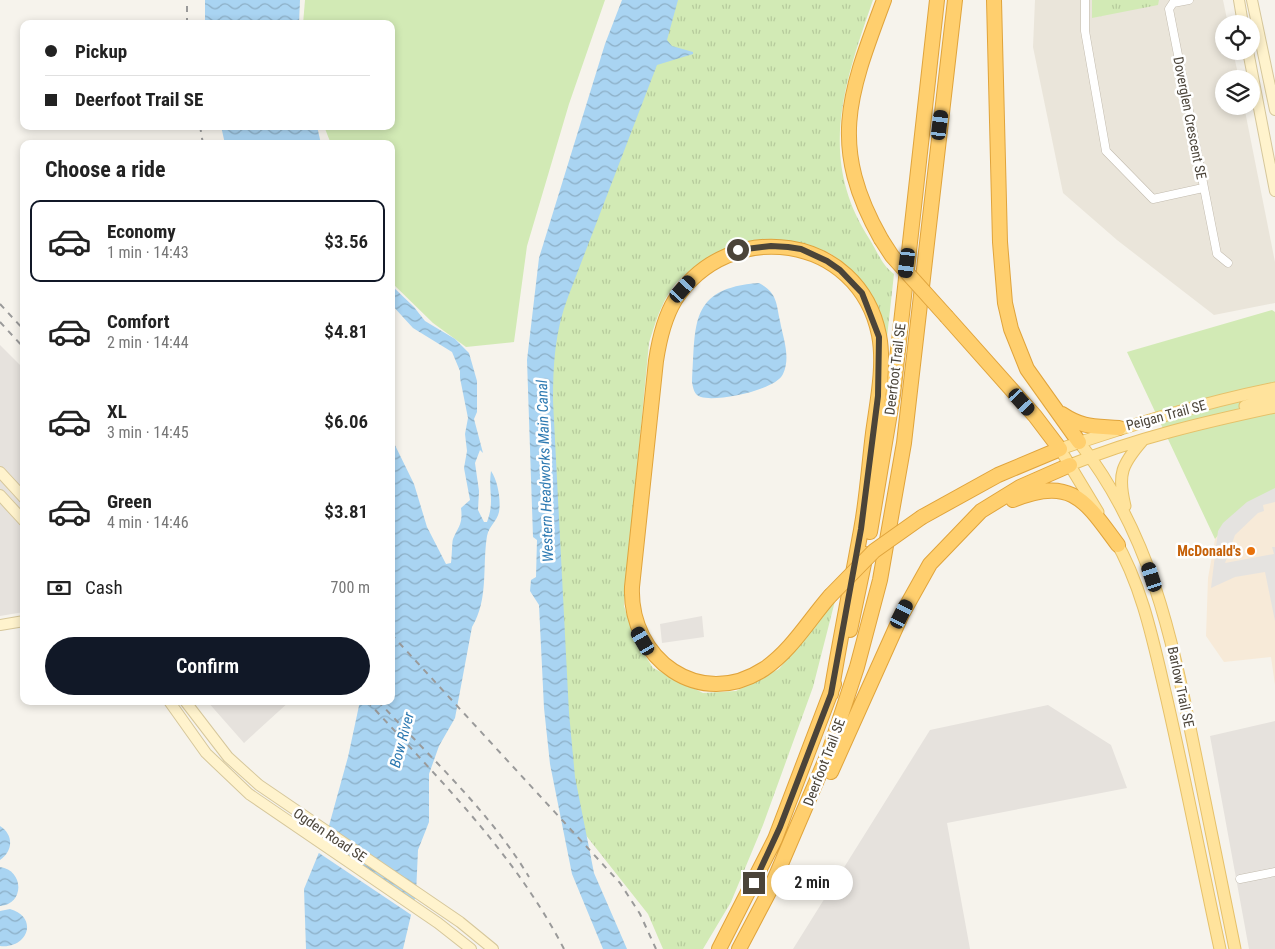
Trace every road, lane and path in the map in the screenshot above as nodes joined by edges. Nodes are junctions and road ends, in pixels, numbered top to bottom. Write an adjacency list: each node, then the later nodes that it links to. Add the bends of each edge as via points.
1 (884, 0): 23 (highway, bridge, via 853,90 848,129 857,188 892,256 1035,416)
2 (937, 0): 35 (highway, Deerfoot Trail SE, via 893,395 863,575)
3 (955, 0): 38 (highway, Deerfoot Trail SE, via 914,372 897,490 880,580 857,666 829,752)
4 (994, 0): 18 (highway, via 1000,242 1005,303 1027,370)
5 (1085, 0): 12 (street, Doverglen Crescent SE, via 1085,31 1106,151 1153,200)
6 (1189, 0): 12 (street, Doverglen Crescent SE, via 1173,3 1169,9)
7 (1239, 0): 9 (street)
8 (1252, 0): 11 (street)
9 (1242, 15)
10 (1250, 60): 13 (street)
11 (1275, 110)
12 (1203, 188): 14 (street, via 1218,254)
13 (1275, 191)
14 (1228, 263)
15 (1275, 388): 20 (main road, Peigan Trail SE, via 1198,405)
16 (1275, 398): 19 (main road, via 1223,412)
17 (1271, 408): 19 (main road, Peigan Trail SE)
18 (1054, 410): 20 (highway, via 1078,424); 22 (highway)
19 (1212, 420): 21 (main road, Peigan Trail SE)
20 (1119, 428): 22 (main road, Peigan Trail SE)
21 (1143, 439): 24 (main road, Peigan Trail SE); 29 (main road, via 1122,468 1121,488)
22 (1079, 442): 23 (main road, Peigan Trail SE); 24 (main road, Barlow Trail SE)
23 (1060, 449): 25 (main road, Barlow Trail SE); 35 (highway, bridge, via 998,475 922,517 874,551 830,596 796,639 765,668 736,681 719,684 698,681 670,670 638,632 632,587 661,337 674,302 683,289 710,264 738,250 771,246 801,249 840,270 862,293 879,337 878,396 861,529)
24 (1090, 457): 25 (main road, Peigan Trail SE); 29 (main road, Barlow Trail SE)
25 (1070, 465): 31 (highway, via 998,500); 32 (main road, Barlow Trail SE)
26 (0, 472): 27 (street)
27 (20, 494)
28 (0, 495): 30 (street)
29 (1128, 515): 46 (main road, Barlow Trail SE, via 1156,588 1178,665)
30 (20, 517)
31 (969, 524): 32 (highway, via 1025,495 1058,491 1086,502); 38 (highway, via 942,550 915,587 823,788)
32 (1118, 545): 45 (main road, Barlow Trail SE, via 1137,588 1151,634)
33 (20, 622): 34 (street)
34 (0, 625)
35 (831, 694): 43 (highway, Deerfoot Trail SE, via 775,839)
36 (172, 705): 41 (street, Ogden Road SE, via 206,754 266,808)
37 (188, 705): 42 (street, Ogden Road SE, via 236,765 276,798 460,922)
38 (801, 822): 44 (highway, Deerfoot Trail SE)
39 (1275, 872): 40 (street)
40 (1240, 879)
41 (472, 949)
42 (493, 949)
43 (719, 949)
44 (739, 949)
45 (1220, 949)
46 (1235, 949)

